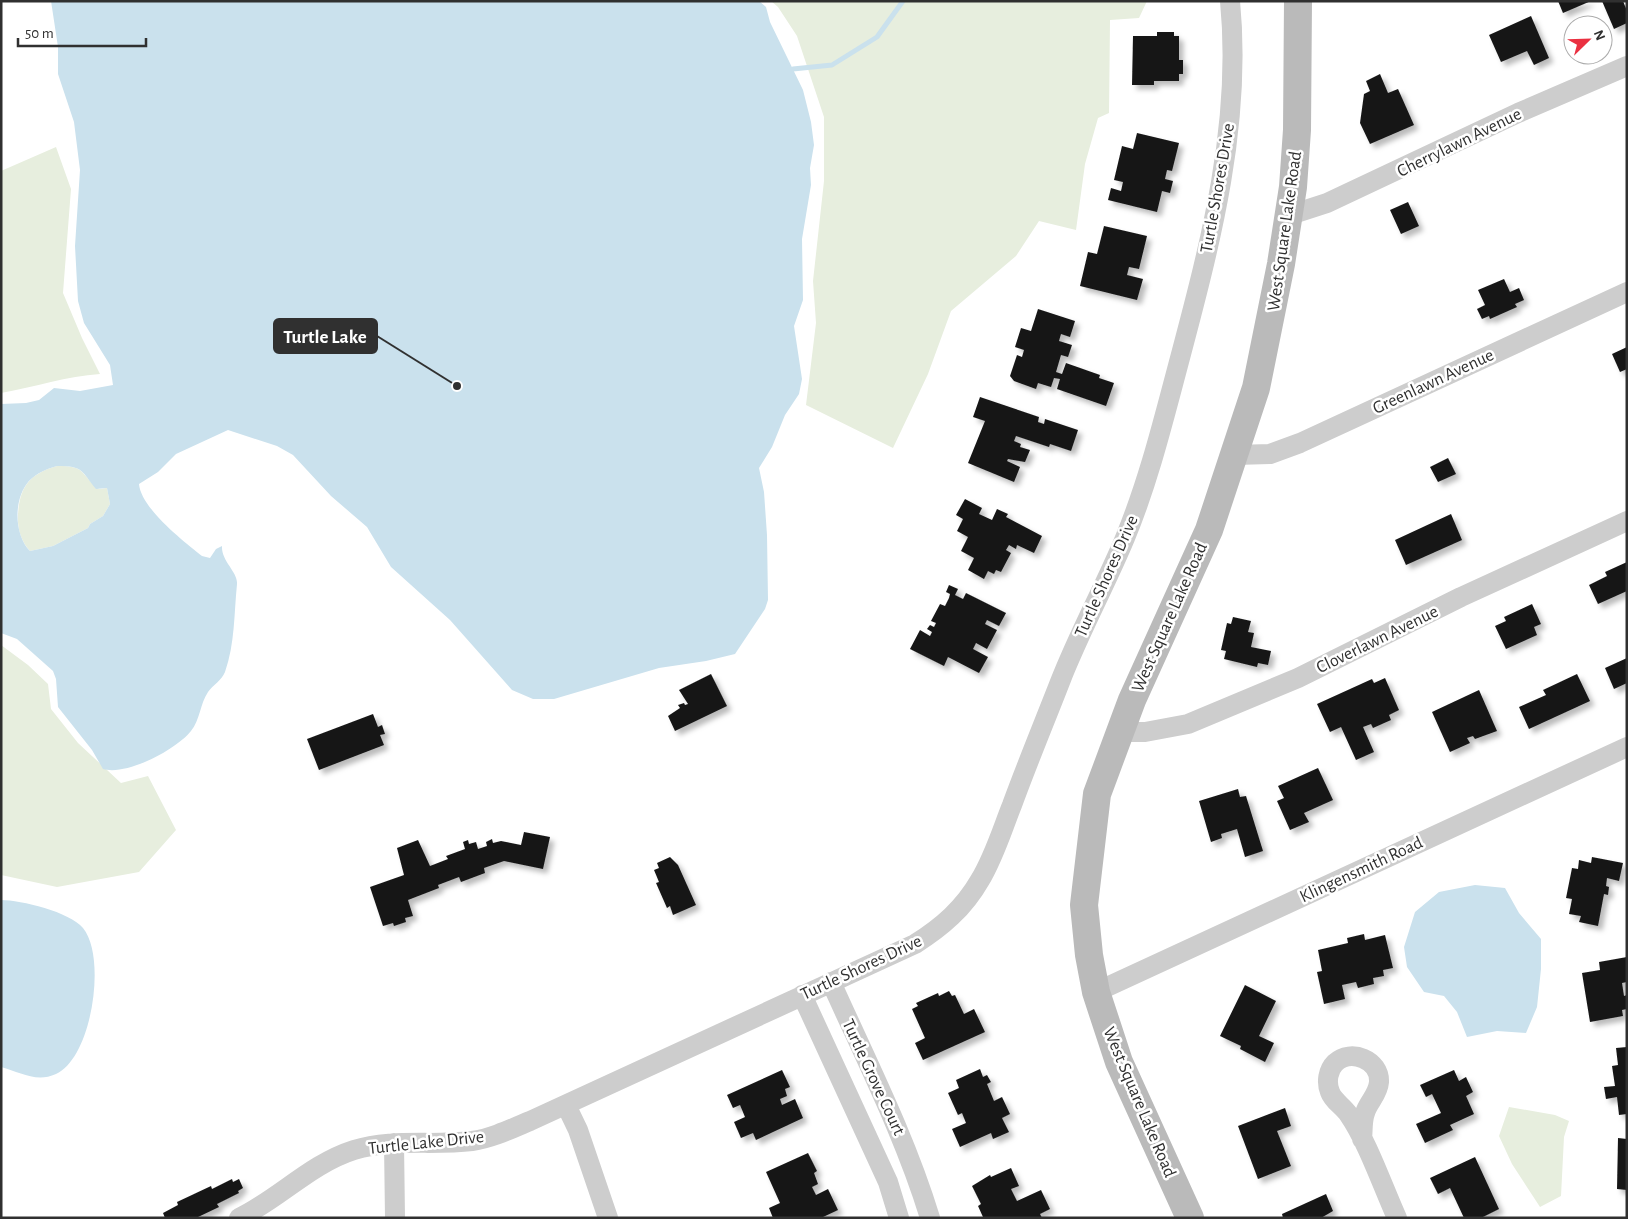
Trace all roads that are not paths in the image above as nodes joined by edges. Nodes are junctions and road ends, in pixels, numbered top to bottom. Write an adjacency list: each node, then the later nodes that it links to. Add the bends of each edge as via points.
1 (1230, 1): 10 (street, Turtle Shores Drive, via 1232,104 1218,206 1156,448 1125,539 1061,678 981,879 959,909 915,944)
2 (1298, 1): 4 (street, West Square Lake Road, via 1297,130)
3 (1627, 66): 4 (street, Cherrylawn Avenue, via 1518,113 1336,200)
4 (1290, 215): 6 (street, West Square Lake Road, via 1256,388)
5 (1627, 292): 6 (street, Greenlawn Avenue, via 1300,443 1270,454)
6 (1235, 455): 8 (street, West Square Lake Road, via 1209,530)
7 (1627, 521): 8 (street, Cloverlawn Avenue, via 1289,682 1188,724 1145,732)
8 (1119, 732): 11 (street, West Square Lake Road, via 1097,794 1084,905)
9 (1627, 747): 11 (street, Klingensmith Road)
10 (831, 982): 12 (street, Turtle Shores Drive); 17 (street, Turtle Grove Court)
11 (1096, 992): 26 (street, West Square Lake Road, via 1119,1062)
12 (802, 995): 13 (street, Turtle Shores Drive); 18 (street, Turtle Grove Court)
13 (759, 1015): 14 (street, Turtle Lake Drive)
14 (566, 1105): 16 (street, Turtle Lake Drive, via 496,1134 472,1140); 19 (street)
15 (1362, 1140): 27 (street)
16 (394, 1143): 20 (street, Turtle Lake Drive, via 369,1146 334,1158 262,1206); 21 (street)
17 (916, 1172): 18 (street); 25 (street, Turtle Grove Court)
18 (888, 1182): 24 (street, Turtle Grove Court)
19 (601, 1196): 22 (street); 23 (street)
20 (238, 1218)
21 (395, 1218)
22 (608, 1218)
23 (619, 1218)
24 (899, 1218)
25 (930, 1218)
26 (1190, 1218)
27 (1398, 1218)

